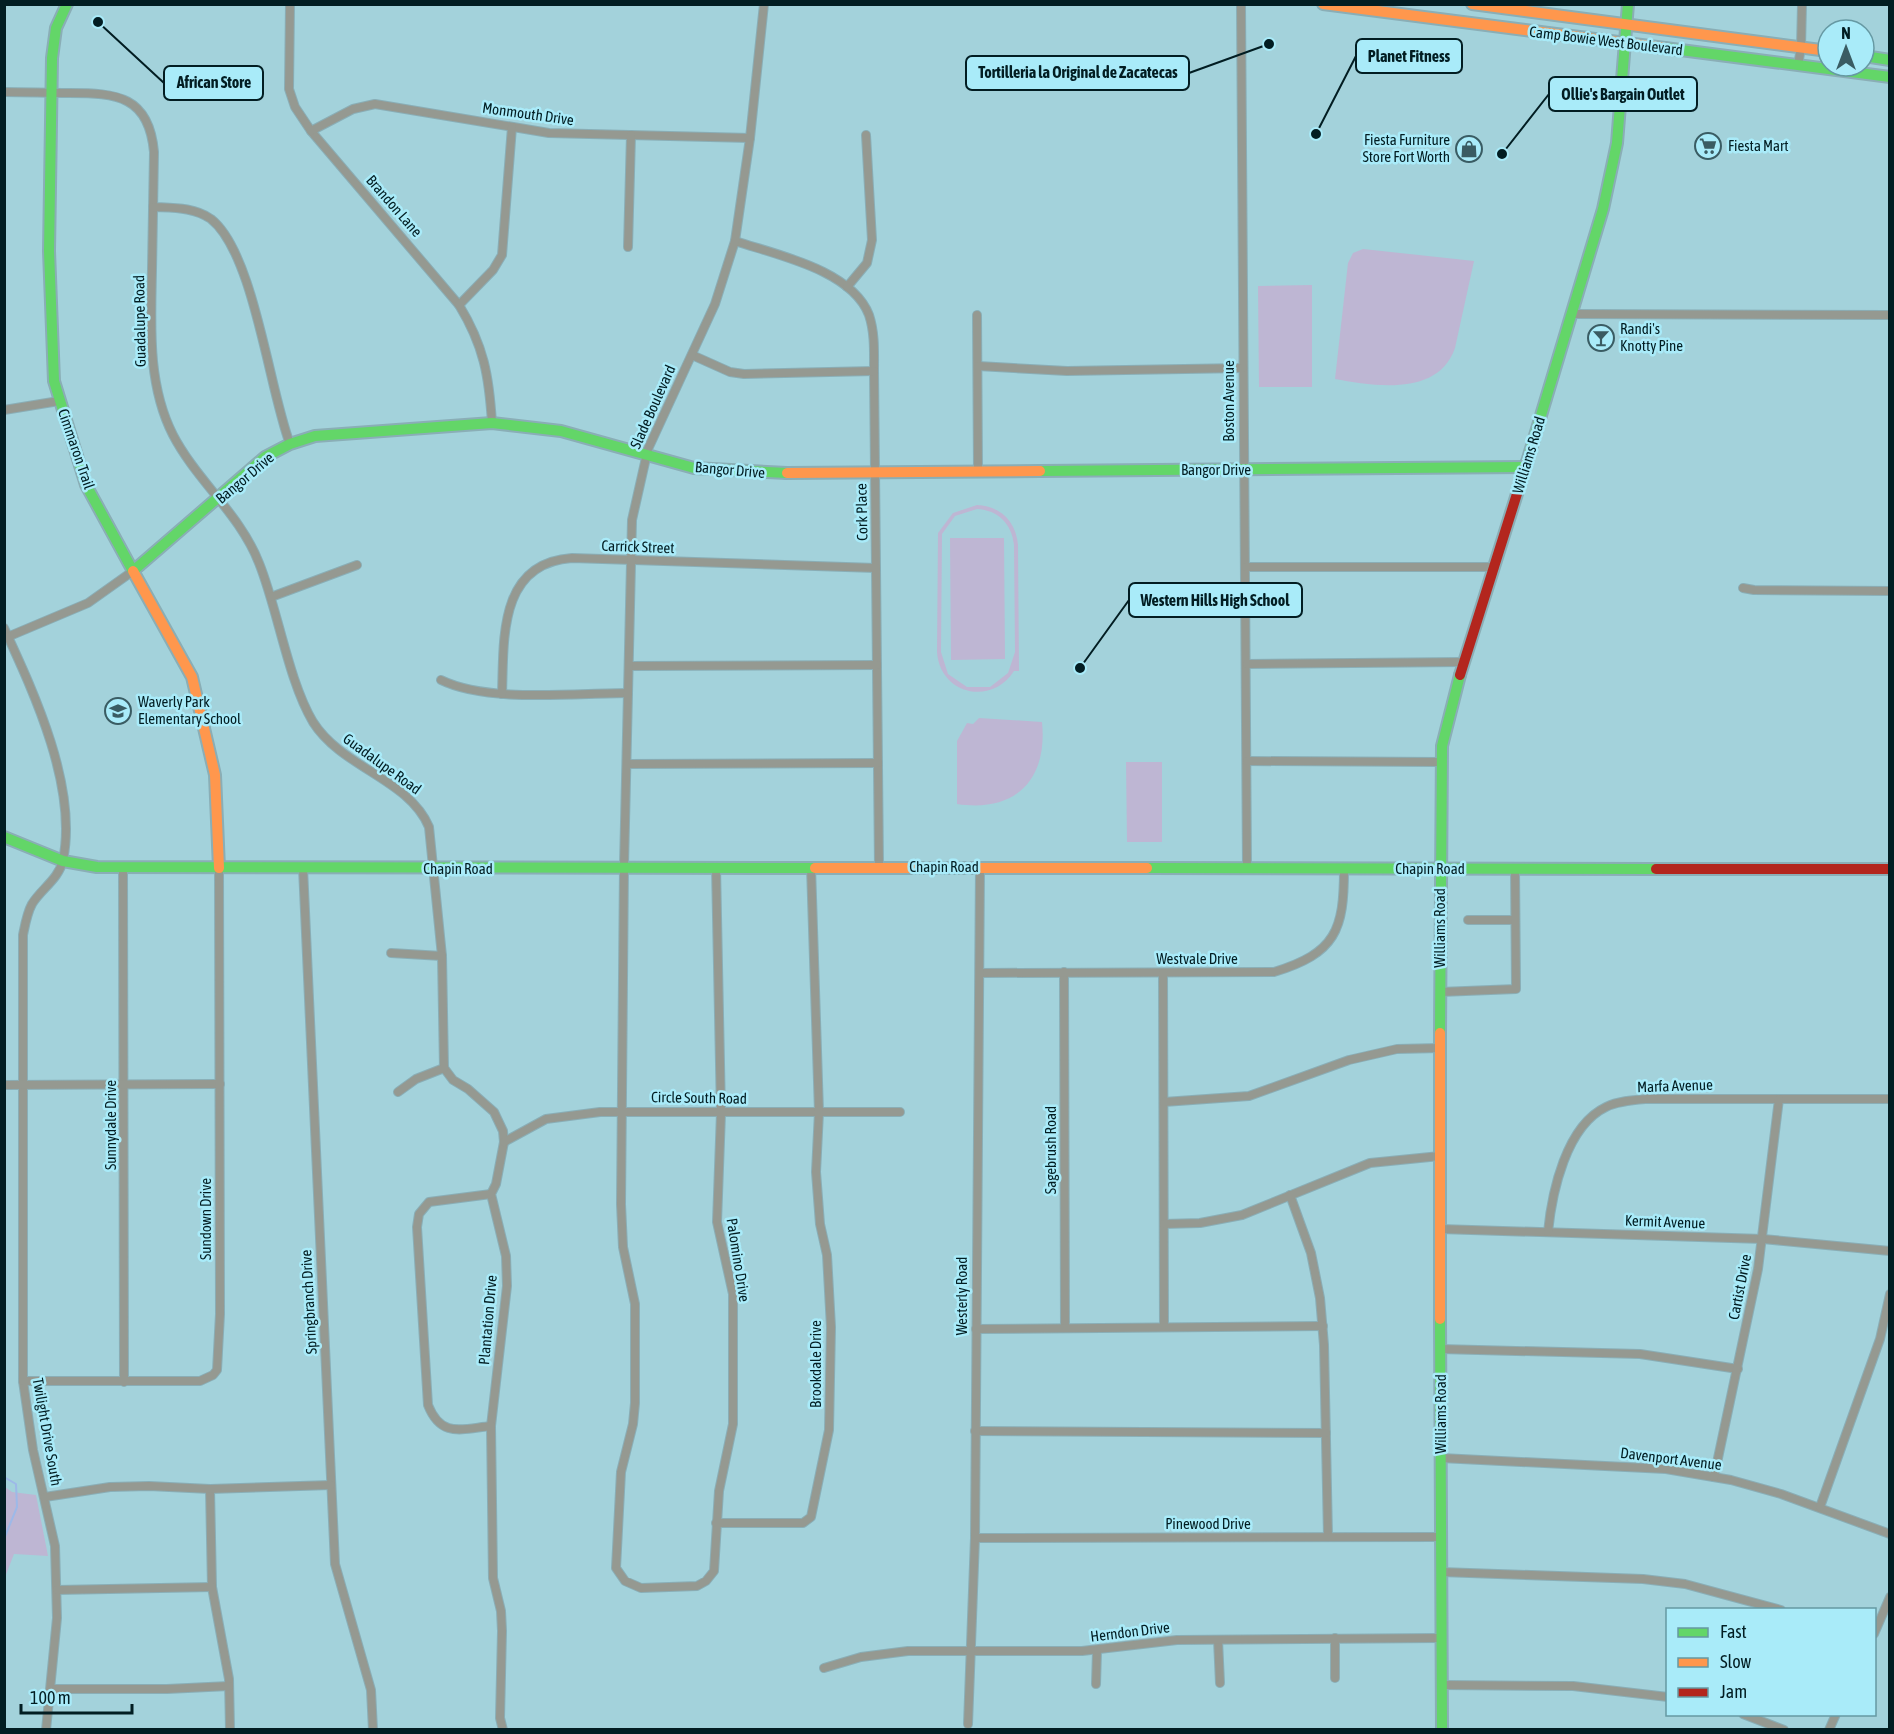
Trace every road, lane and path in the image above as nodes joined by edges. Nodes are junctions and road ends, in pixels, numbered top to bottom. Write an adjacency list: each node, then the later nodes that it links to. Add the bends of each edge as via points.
1 (67, 4): 18 (street, Cimmaron Trail, via 56,28)
2 (290, 4): 20 (street, Brandon Lane, via 289,89 295,107)
3 (764, 4): 23 (street, Slade Boulevard)
4 (1240, 4): 34 (street, Boston Avenue)
5 (1323, 4): 10 (street, Camp Bowie West Boulevard)
6 (1416, 4): 10 (street)
7 (1472, 4): 11 (street, Camp Bowie West Boulevard)
8 (1628, 4): 11 (street, Williams Road)
9 (1802, 4): 13 (street)
10 (1415, 16): 12 (street, Camp Bowie West Boulevard)
11 (1627, 25): 12 (street, Williams Road); 13 (street, Camp Bowie West Boulevard)
12 (1625, 44): 15 (street, Camp Bowie West Boulevard); 29 (street, Williams Road, via 1614,163)
13 (1801, 48): 14 (street, Camp Bowie West Boulevard); 15 (street)
14 (1816, 50)
15 (1798, 65): 16 (street, Camp Bowie West Boulevard)
16 (1890, 77)
17 (4, 92): 18 (street, Guadalupe Road)
18 (51, 93): 24 (street, Guadalupe Road, via 107,93 134,105 143,115 152,132); 36 (street, Cimmaron Trail, via 50,321)
19 (512, 127): 20 (street, Monmouth Drive, via 375,104 353,109); 21 (street, Monmouth Drive, via 577,135); 28 (street, via 502,255)
20 (311, 131): 28 (street, Brandon Lane)
21 (631, 135): 23 (street, Monmouth Drive); 26 (street)
22 (866, 135): 27 (street, via 872,247 867,263)
23 (750, 138): 25 (street, Slade Boulevard)
24 (153, 207): 39 (street, via 193,210 210,219 227,236 253,309); 45 (street, Guadalupe Road, via 150,345 155,377 172,432)
25 (735, 241): 27 (street, Cork Place, via 816,269); 32 (street, Slade Boulevard, via 715,304)
26 (628, 247)
27 (847, 287): 35 (street, Cork Place, via 870,318)
28 (459, 305): 38 (street, Brandon Lane, via 484,355)
29 (1572, 314): 31 (street); 41 (street, Williams Road)
30 (977, 315): 33 (street)
31 (1890, 315)
32 (692, 355): 35 (street, via 744,374); 40 (street, Slade Boulevard)
33 (978, 366): 34 (street, via 1067,371); 44 (street)
34 (1243, 368): 42 (street, Boston Avenue)
35 (874, 370): 43 (street, Cork Place)
36 (59, 401): 37 (street); 51 (street, Cimmaron Trail, via 86,485)
37 (4, 410)
38 (492, 423): 39 (street, Bangor Drive, via 323,435); 40 (street, Bangor Drive, via 561,431)
39 (290, 444): 45 (street, Bangor Drive, via 265,457)
40 (646, 455): 43 (street, Bangor Drive, via 723,472); 46 (street, Slade Boulevard, via 632,520)
41 (1525, 467): 42 (street, Bangor Drive); 49 (street, Williams Road)
42 (1243, 469): 44 (street, Bangor Drive); 48 (street, Boston Avenue)
43 (875, 471): 44 (street, Bangor Drive); 50 (street, Cork Place)
44 (978, 471)
45 (218, 500): 51 (street, Bangor Drive); 54 (street, Guadalupe Road, via 245,534)
46 (630, 560): 50 (street, Carrick Street); 60 (street, Slade Boulevard); 63 (street, Carrick Street, via 562,559 543,565 531,575 509,603)
47 (357, 565): 54 (street)
48 (1246, 567): 49 (street); 58 (street, Boston Avenue)
49 (1495, 567): 57 (street, Williams Road)
50 (876, 568): 59 (street, Cork Place)
51 (133, 571): 56 (street, Bangor Drive, via 88,603); 76 (street, Cimmaron Trail, via 192,677 215,775)
52 (1743, 588): 53 (street)
53 (1890, 591)
54 (271, 597): 79 (street, Guadalupe Road, via 313,720 334,747 420,808 431,836)
55 (4, 628): 56 (street)
56 (6, 637): 69 (street, via 55,757 65,824)
57 (1463, 662): 58 (street); 65 (street, Williams Road)
58 (1247, 664): 64 (street, Boston Avenue)
59 (877, 665): 60 (street); 66 (street, Cork Place)
60 (629, 666): 62 (street, Slade Boulevard)
61 (441, 680): 63 (street, via 471,692)
62 (628, 693): 63 (street); 67 (street, Slade Boulevard)
63 (502, 694)
64 (1247, 760): 65 (street); 78 (street, Boston Avenue)
65 (1441, 762): 81 (street, Williams Road)
66 (878, 763): 67 (street); 73 (street, Cork Place)
67 (628, 764): 70 (street, Slade Boulevard)
68 (4, 837): 69 (street, Chapin Road)
69 (63, 861): 75 (street, Chapin Road); 97 (street, Twilight Drive South, via 54,880 32,905 22,935)
70 (624, 866): 71 (street, Chapin Road); 79 (street, Chapin Road); 102 (street, Slade Boulevard)
71 (716, 867): 72 (street, Chapin Road); 105 (street, Palomino Drive)
72 (811, 867): 73 (street, Chapin Road); 103 (street, Brookdale Drive)
73 (879, 867): 74 (street, Chapin Road)
74 (980, 867): 78 (street, Chapin Road); 89 (street, Westerly Road)
75 (123, 868): 76 (street, Chapin Road); 94 (street, Sunnydale Drive)
76 (219, 868): 77 (street, Chapin Road); 95 (street, Sundown Drive)
77 (303, 868): 79 (street, Chapin Road); 129 (street, Springbranch Drive)
78 (1248, 868): 80 (street, Chapin Road)
79 (433, 869): 87 (street)
80 (1344, 869): 81 (street, Chapin Road); 90 (street, Westvale Drive, via 1339,926 1313,955 1274,972)
81 (1440, 869): 82 (street, Chapin Road); 91 (street, Williams Road)
82 (1515, 869): 83 (street, Chapin Road); 85 (street)
83 (1890, 869)
84 (1468, 920): 85 (street)
85 (1515, 920): 91 (street, via 1516,989)
86 (390, 953): 87 (street)
87 (442, 956): 93 (street)
88 (1064, 972): 89 (street, Westvale Drive); 90 (street, Westvale Drive); 118 (street, Sagebrush Road)
89 (980, 973): 119 (street, Westerly Road)
90 (1163, 973): 101 (street)
91 (1440, 992): 92 (street, Williams Road)
92 (1440, 1048): 101 (street, via 1397,1048 1349,1060 1249,1096); 107 (street, Williams Road)
93 (444, 1068): 98 (street, via 416,1079); 106 (street, via 453,1080 494,1112)
94 (124, 1084): 95 (street); 97 (street); 123 (street, Sunnydale Drive)
95 (220, 1084): 123 (street, Sundown Drive, via 219,1363 213,1375 200,1382)
96 (4, 1085): 97 (street)
97 (23, 1085): 122 (street, Twilight Drive South)
98 (398, 1092)
99 (1779, 1099): 100 (street, Marfa Avenue); 112 (street, Marfa Avenue, via 1647,1099 1603,1109 1586,1123 1571,1147 1554,1189); 113 (street, Cartist Drive)
100 (1890, 1099)
101 (1164, 1102): 110 (street)
102 (623, 1111): 105 (street, Circle South Road); 106 (street, Circle South Road, via 559,1116); 139 (street, Slade Boulevard, via 623,1247 635,1304 635,1403 621,1472 616,1568 625,1581 641,1588 697,1586)
103 (819, 1112): 104 (street, Circle South Road); 105 (street, Circle South Road); 133 (street, Brookdale Drive, via 816,1172 831,1327 829,1430 811,1517 803,1523)
104 (900, 1112)
105 (721, 1113): 133 (street, Palomino Drive, via 717,1222 733,1294 733,1424)
106 (504, 1142): 108 (street)
107 (1440, 1156): 109 (street, via 1370,1163); 111 (street, Williams Road)
108 (491, 1194): 124 (street, Plantation Drive, via 506,1256 507,1286); 124 (street, via 429,1202 419,1214 417,1227 428,1405 434,1419 452,1430)
109 (1290, 1196): 110 (street, via 1242,1215 1200,1223); 116 (street, via 1311,1253)
110 (1164, 1224): 117 (street)
111 (1440, 1229): 112 (street, Kermit Avenue); 120 (street, Williams Road)
112 (1548, 1232): 113 (street, Kermit Avenue)
113 (1762, 1239): 114 (street, Kermit Avenue); 121 (street, Cartist Drive)
114 (1890, 1251)
115 (1890, 1294): 132 (street, via 1880,1340)
116 (1323, 1326): 117 (street); 126 (street)
117 (1164, 1327): 118 (street)
118 (1065, 1328): 119 (street)
119 (976, 1329): 125 (street, Westerly Road)
120 (1440, 1349): 121 (street, via 1640,1354); 127 (street, Williams Road)
121 (1738, 1369): 128 (street, Cartist Drive)
122 (22, 1381): 123 (street, Sundown Drive); 131 (street, Twilight Drive South)
123 (124, 1382)
124 (491, 1426): 164 (street, Plantation Drive, via 493,1578 501,1611)
125 (975, 1431): 126 (street); 137 (street, Westerly Road)
126 (1326, 1433): 135 (street)
127 (1441, 1458): 128 (street, Davenport Avenue, via 1643,1467); 136 (street, Williams Road)
128 (1714, 1477): 132 (street, Davenport Avenue)
129 (331, 1485): 130 (street); 163 (street, Springbranch Drive, via 335,1564 371,1690)
130 (210, 1489): 131 (street, via 110,1487); 140 (street)
131 (45, 1497): 141 (street, Twilight Drive South, via 55,1546)
132 (1820, 1507): 134 (street, Davenport Avenue)
133 (716, 1523): 139 (street, Palomino Drive, via 714,1571)
134 (1890, 1534)
135 (1328, 1536): 136 (street, Pinewood Drive); 137 (street, Pinewood Drive)
136 (1441, 1537): 138 (street, Williams Road)
137 (975, 1539): 148 (street, Westerly Road)
138 (1441, 1572): 143 (street, via 1643,1579 1695,1586); 146 (street, Williams Road)
139 (706, 1581)
140 (212, 1587): 141 (street); 155 (street)
141 (57, 1590): 156 (street, Twilight Drive South)
142 (1890, 1597): 144 (street)
143 (1774, 1608)
144 (1876, 1632)
145 (1335, 1638): 146 (street, Herndon Drive); 147 (street, Herndon Drive); 151 (street)
146 (1441, 1638): 154 (street, Williams Road)
147 (1218, 1640): 149 (street, Herndon Drive, via 1177,1640); 152 (street)
148 (973, 1650): 149 (street, Herndon Drive); 150 (street, Herndon Drive, via 861,1657); 160 (street, Westerly Road)
149 (1096, 1651): 153 (street)
150 (824, 1668)
151 (1335, 1678)
152 (1220, 1683)
153 (1096, 1684)
154 (1442, 1685): 157 (street, via 1573,1686); 165 (street, Williams Road)
155 (229, 1686): 156 (street); 162 (street)
156 (52, 1689): 161 (street, Twilight Drive South)
157 (1666, 1697)
158 (1748, 1716): 166 (street)
159 (1835, 1716): 167 (street)
160 (968, 1724)
161 (46, 1730)
162 (230, 1730)
163 (373, 1730)
164 (503, 1730)
165 (1442, 1730)
166 (1784, 1730)
167 (1829, 1730)

